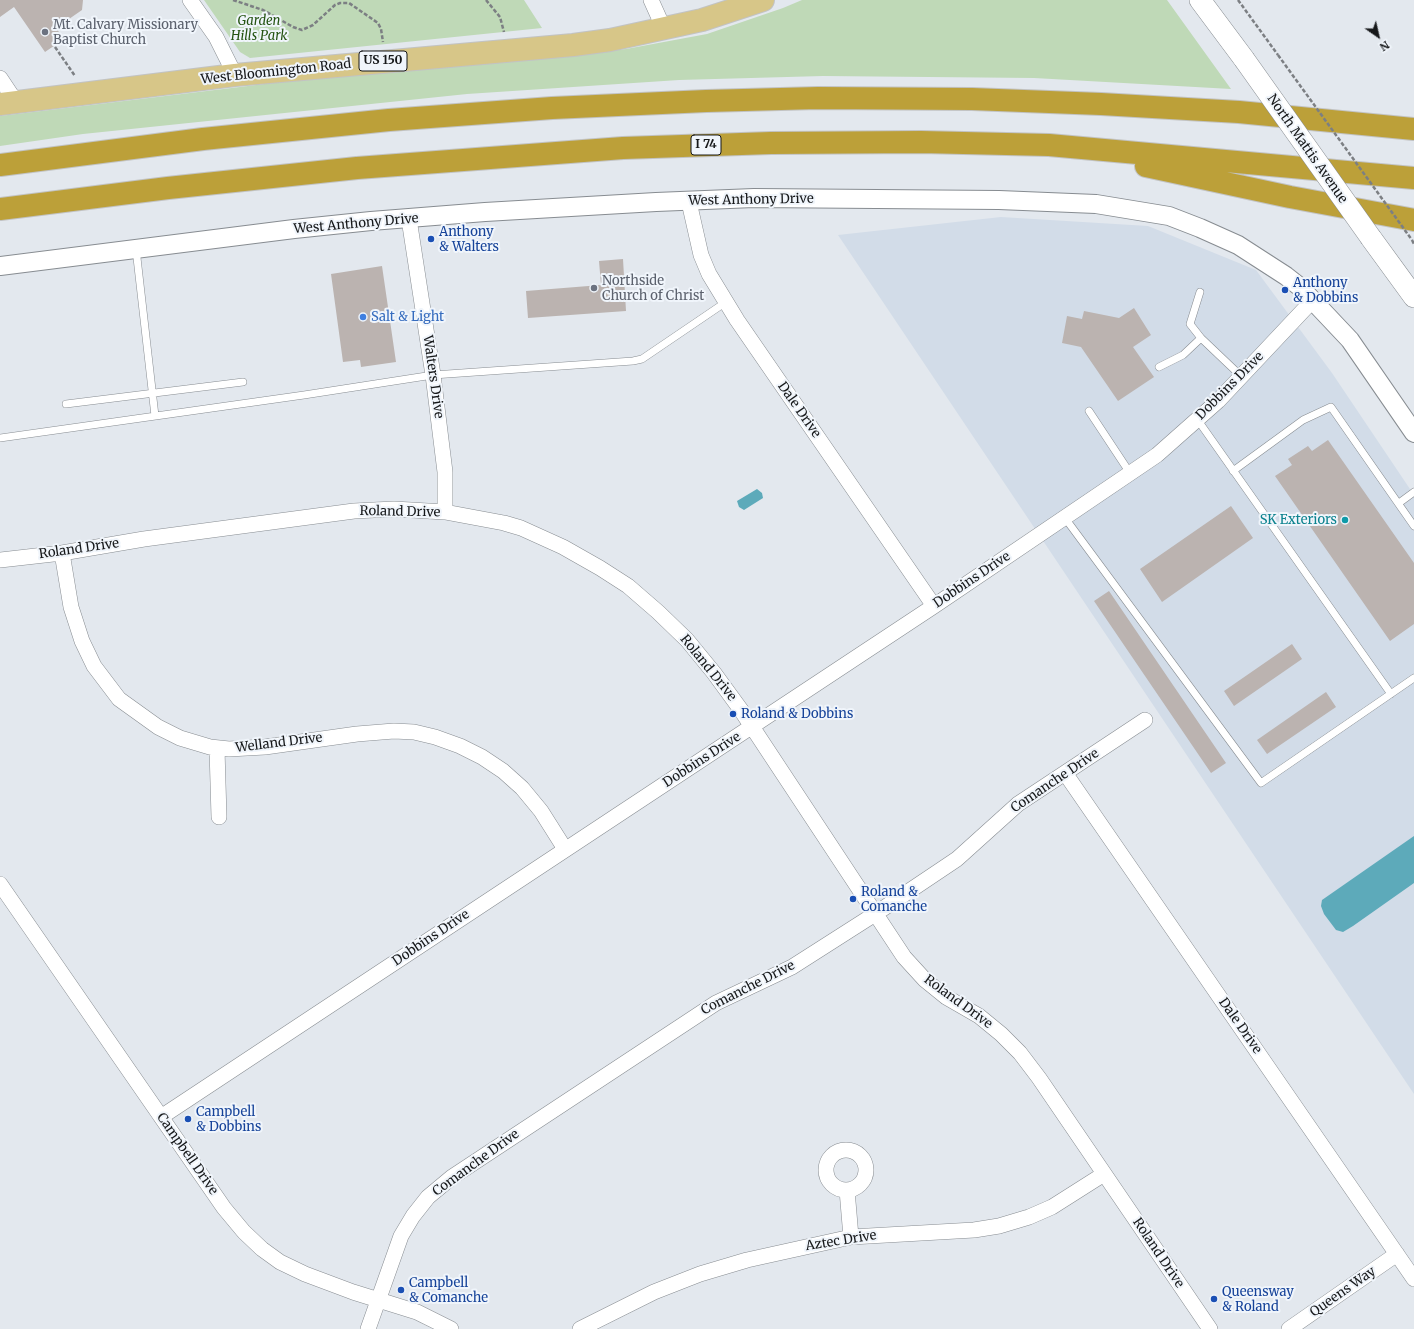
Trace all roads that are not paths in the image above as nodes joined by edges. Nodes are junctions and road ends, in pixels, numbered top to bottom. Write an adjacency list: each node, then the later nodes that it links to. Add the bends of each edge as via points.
1 (190, 0): 6 (street, via 216,38)
2 (651, 0): 5 (street)
3 (763, 0): 5 (main road, West Bloomington Road / US 150, via 702,20)
4 (1200, 0): 20 (main road, North Mattis Avenue, bridge)
5 (664, 29): 6 (main road, West Bloomington Road / US 150, via 573,45)
6 (235, 75): 8 (main road, West Bloomington Road / US 150)
7 (0, 78): 8 (street)
8 (8, 103)
9 (1414, 129): 11 (highway, via 1239,112 1101,104 972,99 706,100 389,120 203,139)
10 (1049, 145): 12 (highway, I 74); 14 (highway, I 74, via 921,142 623,148 357,168); 16 (highway, via 1290,197)
11 (0, 165)
12 (1414, 178)
13 (688, 202): 15 (street, West Anthony Drive, via 485,212); 21 (street, West Anthony Drive, via 754,198 999,200 1096,204 1137,210 1169,216 1238,245 1286,276); 22 (street, Dale Drive, via 701,254 709,274)
14 (0, 209)
15 (409, 219): 17 (street, West Anthony Drive, via 294,229); 25 (street, Walters Drive)
16 (1413, 230)
17 (136, 249): 18 (street, West Anthony Drive); 28 (lane)
18 (0, 266)
19 (1200, 292): 23 (lane, via 1190,324)
20 (1414, 297)
21 (1313, 300): 26 (street, Dobbins Drive); 33 (street, West Anthony Drive, via 1350,340)
22 (726, 302): 25 (lane, via 642,359); 44 (street, Dale Drive)
23 (1201, 338): 24 (lane, via 1183,355); 26 (lane)
24 (1159, 367)
25 (433, 375): 31 (lane); 39 (street, Walters Drive, via 445,472)
26 (1242, 376): 32 (street, Dobbins Drive)
27 (243, 382): 28 (lane)
28 (154, 393): 29 (lane); 31 (lane)
29 (66, 404)
30 (1089, 412): 36 (lane)
31 (155, 416): 34 (lane)
32 (1197, 419): 35 (lane); 36 (street, Dobbins Drive, via 1157,455)
33 (1414, 432)
34 (0, 437)
35 (1233, 471): 38 (lane, via 1303,420 1331,407); 46 (lane)
36 (1130, 473): 40 (street, Dobbins Drive)
37 (1414, 492): 38 (lane)
38 (1399, 503): 41 (lane)
39 (445, 512): 42 (street, Roland Drive, via 354,510); 48 (street, Roland Drive, via 521,528 563,547 628,586 687,640)
40 (1065, 518): 44 (street, Dobbins Drive); 46 (lane, via 1261,783)
41 (1414, 526)
42 (62, 553): 43 (street, Roland Drive); 49 (street, Welland Drive, via 70,607 82,641 106,685 119,699 158,727 180,738)
43 (0, 560)
44 (934, 606): 48 (street, Dobbins Drive)
45 (1414, 678): 46 (lane)
46 (1391, 694)
47 (1146, 720): 50 (street, Comanche Drive)
48 (752, 727): 52 (street, Dobbins Drive); 54 (street, Roland Drive)
49 (217, 749): 51 (street); 52 (street, Welland Drive, via 394,731 435,737 460,746 503,771 522,788 541,811)
50 (1065, 773): 54 (street, Comanche Drive, via 1018,804 957,859); 59 (street, Dale Drive)
51 (220, 817)
52 (565, 849): 55 (street, Dobbins Drive)
53 (0, 884): 55 (street, Campbell Drive)
54 (875, 914): 56 (street, Roland Drive, via 904,957 925,980 946,997 979,1016 1020,1053); 61 (street, Comanche Drive, via 792,967 716,1003 452,1177 428,1197 413,1216 401,1236)
55 (161, 1117): 61 (street, Campbell Drive, via 224,1208 262,1249 280,1262 305,1274)
56 (1104, 1174): 58 (street, Aztec Drive, via 1052,1207 1029,1218 999,1226 974,1230); 65 (street, Roland Drive)
57 (847, 1190): 58 (street)
58 (851, 1237): 64 (street, Aztec Drive, via 755,1258 700,1274 654,1292)
59 (1396, 1254): 60 (street, Dale Drive); 66 (street, Queens Way)
60 (1414, 1279)
61 (377, 1300): 62 (street, Comanche Drive); 63 (street, Campbell Drive, via 417,1312)
62 (368, 1329)
63 (451, 1329)
64 (580, 1329)
65 (1210, 1329)
66 (1289, 1329)

